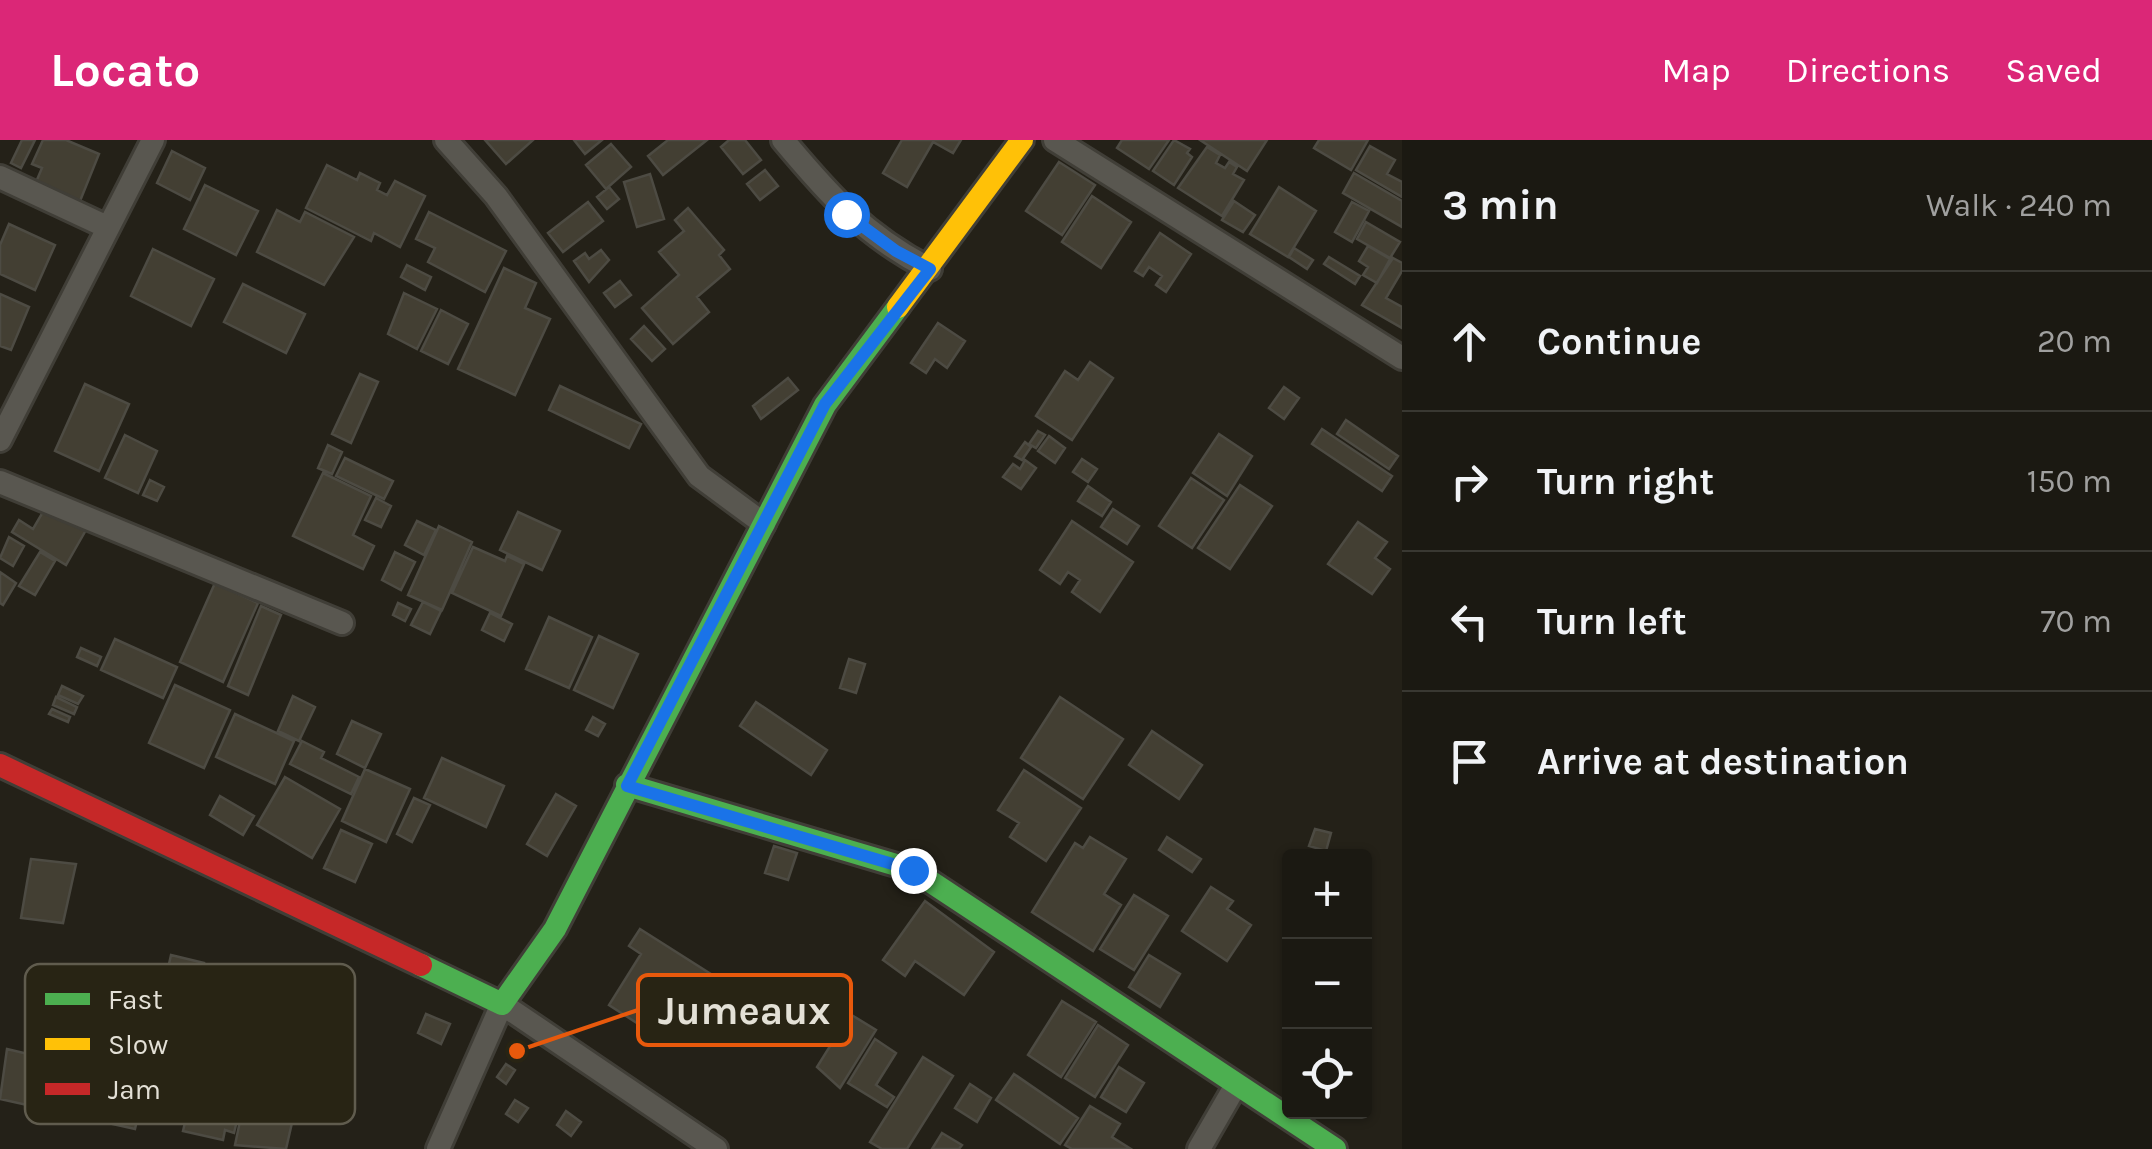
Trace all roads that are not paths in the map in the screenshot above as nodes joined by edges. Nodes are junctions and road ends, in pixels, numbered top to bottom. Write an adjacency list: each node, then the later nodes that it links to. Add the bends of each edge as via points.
1 (153, 140): 7 (street)
2 (446, 140): 12 (street, via 496,196 699,476)
3 (782, 140): 8 (street, via 846,214)
4 (1022, 140): 8 (street)
5 (1056, 140): 9 (street)
6 (0, 177): 7 (street)
7 (107, 228): 10 (street)
8 (930, 269): 12 (street, via 825,404)
9 (1402, 358)
10 (0, 440)
11 (0, 482): 13 (street)
12 (764, 524): 15 (street)
13 (342, 623)
14 (0, 766): 16 (street)
15 (627, 786): 16 (street, via 555,929); 17 (street, via 913,870)
16 (502, 1004): 18 (street); 19 (street)
17 (1236, 1084): 20 (street); 21 (street)
18 (438, 1149)
19 (716, 1149)
20 (1199, 1149)
21 (1335, 1149)

